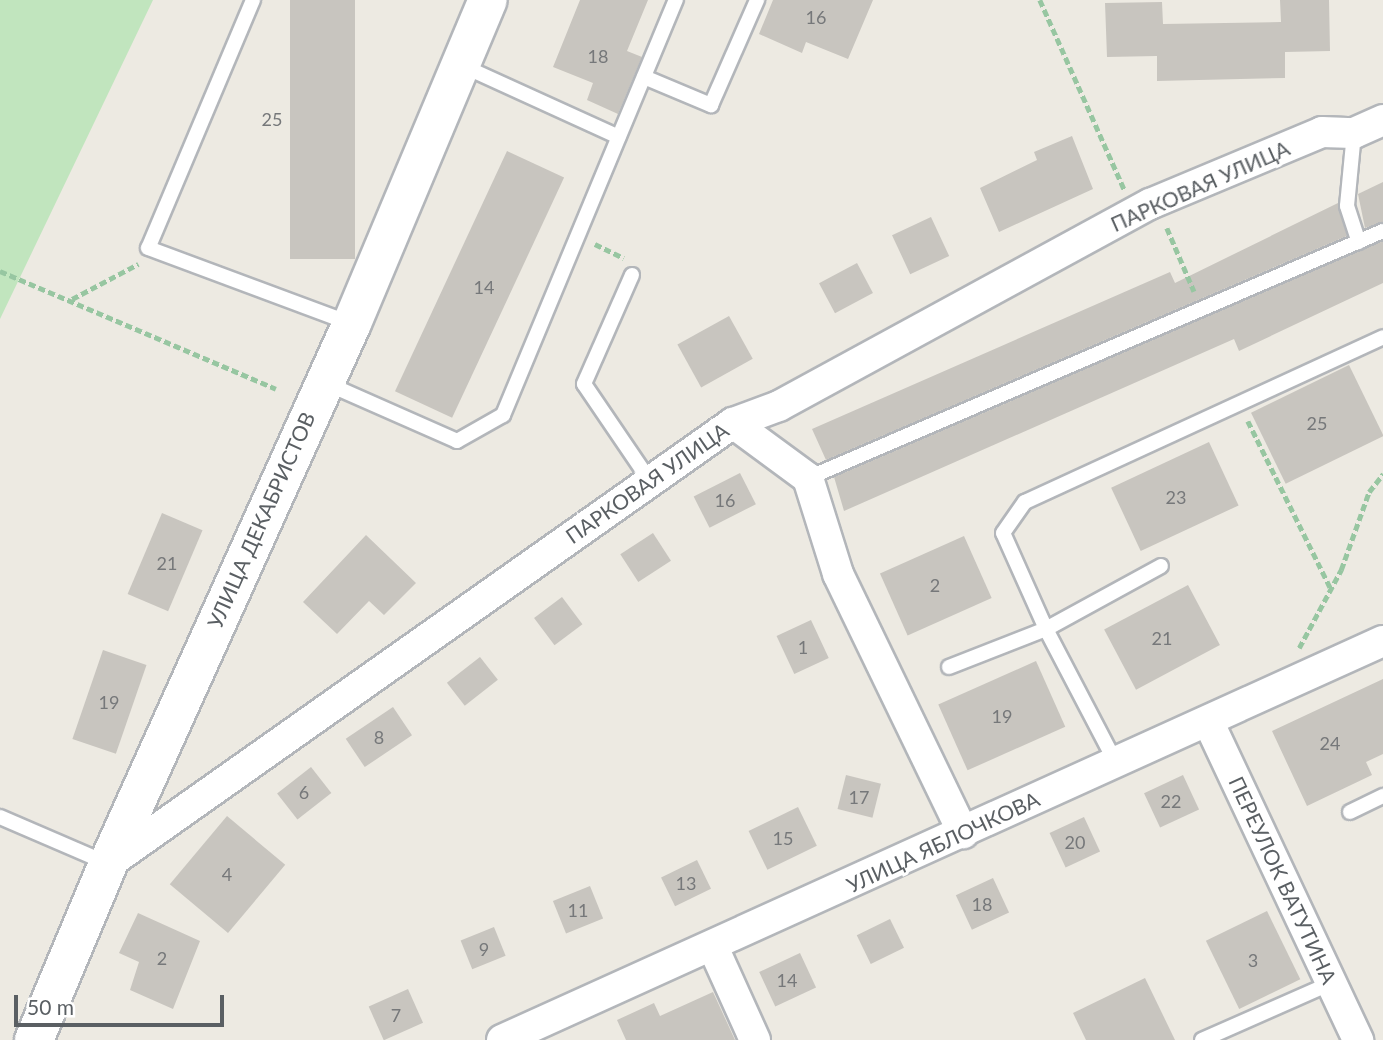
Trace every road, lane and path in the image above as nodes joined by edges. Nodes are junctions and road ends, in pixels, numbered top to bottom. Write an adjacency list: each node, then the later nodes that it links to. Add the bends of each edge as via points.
1 (253, 0): 15 (lane, via 148,248)
2 (488, 0): 6 (street, УЛИЦА ДЕКАБРИСТОВ)
3 (676, 0): 7 (lane)
4 (757, 0): 7 (lane, via 711,105)
5 (1040, 0): 11 (path, via 1095,134)
6 (461, 66): 10 (lane); 20 (street, УЛИЦА ДЕКАБРИСТОВ)
7 (644, 77): 10 (lane)
8 (1383, 120): 9 (street, ПАРКОВАЯ УЛИЦА)
9 (1354, 133): 11 (street, ПАРКОВАЯ УЛИЦА, via 1322,132); 14 (lane, via 1347,206)
10 (619, 137): 13 (lane)
11 (1146, 206): 19 (path); 25 (street, ПАРКОВАЯ УЛИЦА, via 779,406)
12 (1383, 231): 14 (lane)
13 (578, 236): 17 (path, via 622,255); 22 (lane, via 503,415 457,441)
14 (1359, 242): 19 (lane)
15 (159, 252): 18 (path); 20 (lane)
16 (0, 271): 18 (path)
17 (632, 275): 28 (lane, via 583,384)
18 (71, 300): 23 (path)
19 (1202, 311): 27 (lane)
20 (352, 323): 22 (street, УЛИЦА ДЕКАБРИСТОВ)
21 (1383, 337): 24 (lane)
22 (323, 382): 41 (street, УЛИЦА ДЕКАБРИСТОВ)
23 (276, 388)
24 (1238, 402): 30 (path); 31 (lane, via 1025,502 1003,533)
25 (733, 423): 27 (street); 28 (street, ПАРКОВАЯ УЛИЦА)
26 (1383, 474): 30 (path, via 1370,492)
27 (808, 478): 40 (street, via 838,574)
28 (650, 481): 41 (street, ПАРКОВАЯ УЛИЦА)
29 (1161, 566): 31 (lane)
30 (1331, 589): 34 (path)
31 (1046, 629): 33 (lane); 36 (lane)
32 (1383, 641): 34 (street, УЛИЦА ЯБЛОЧКОВА)
33 (949, 667)
34 (1278, 689): 35 (street, УЛИЦА ЯБЛОЧКОВА)
35 (1208, 721): 36 (street, УЛИЦА ЯБЛОЧКОВА); 43 (street, ПЕРЕУЛОК ВАТУТИНА)
36 (1116, 763): 40 (street, УЛИЦА ЯБЛОЧКОВА)
37 (1383, 796): 38 (lane)
38 (1350, 812)
39 (0, 817): 41 (lane)
40 (964, 833): 42 (street, УЛИЦА ЯБЛОЧКОВА)
41 (108, 864): 44 (street, УЛИЦА ДЕКАБРИСТОВ)
42 (713, 947): 45 (street, УЛИЦА ЯБЛОЧКОВА); 46 (street)
43 (1331, 982): 47 (lane); 48 (street, ПЕРЕУЛОК ВАТУТИНА)
44 (34, 1040)
45 (502, 1040)
46 (755, 1040)
47 (1202, 1040)
48 (1358, 1040)

